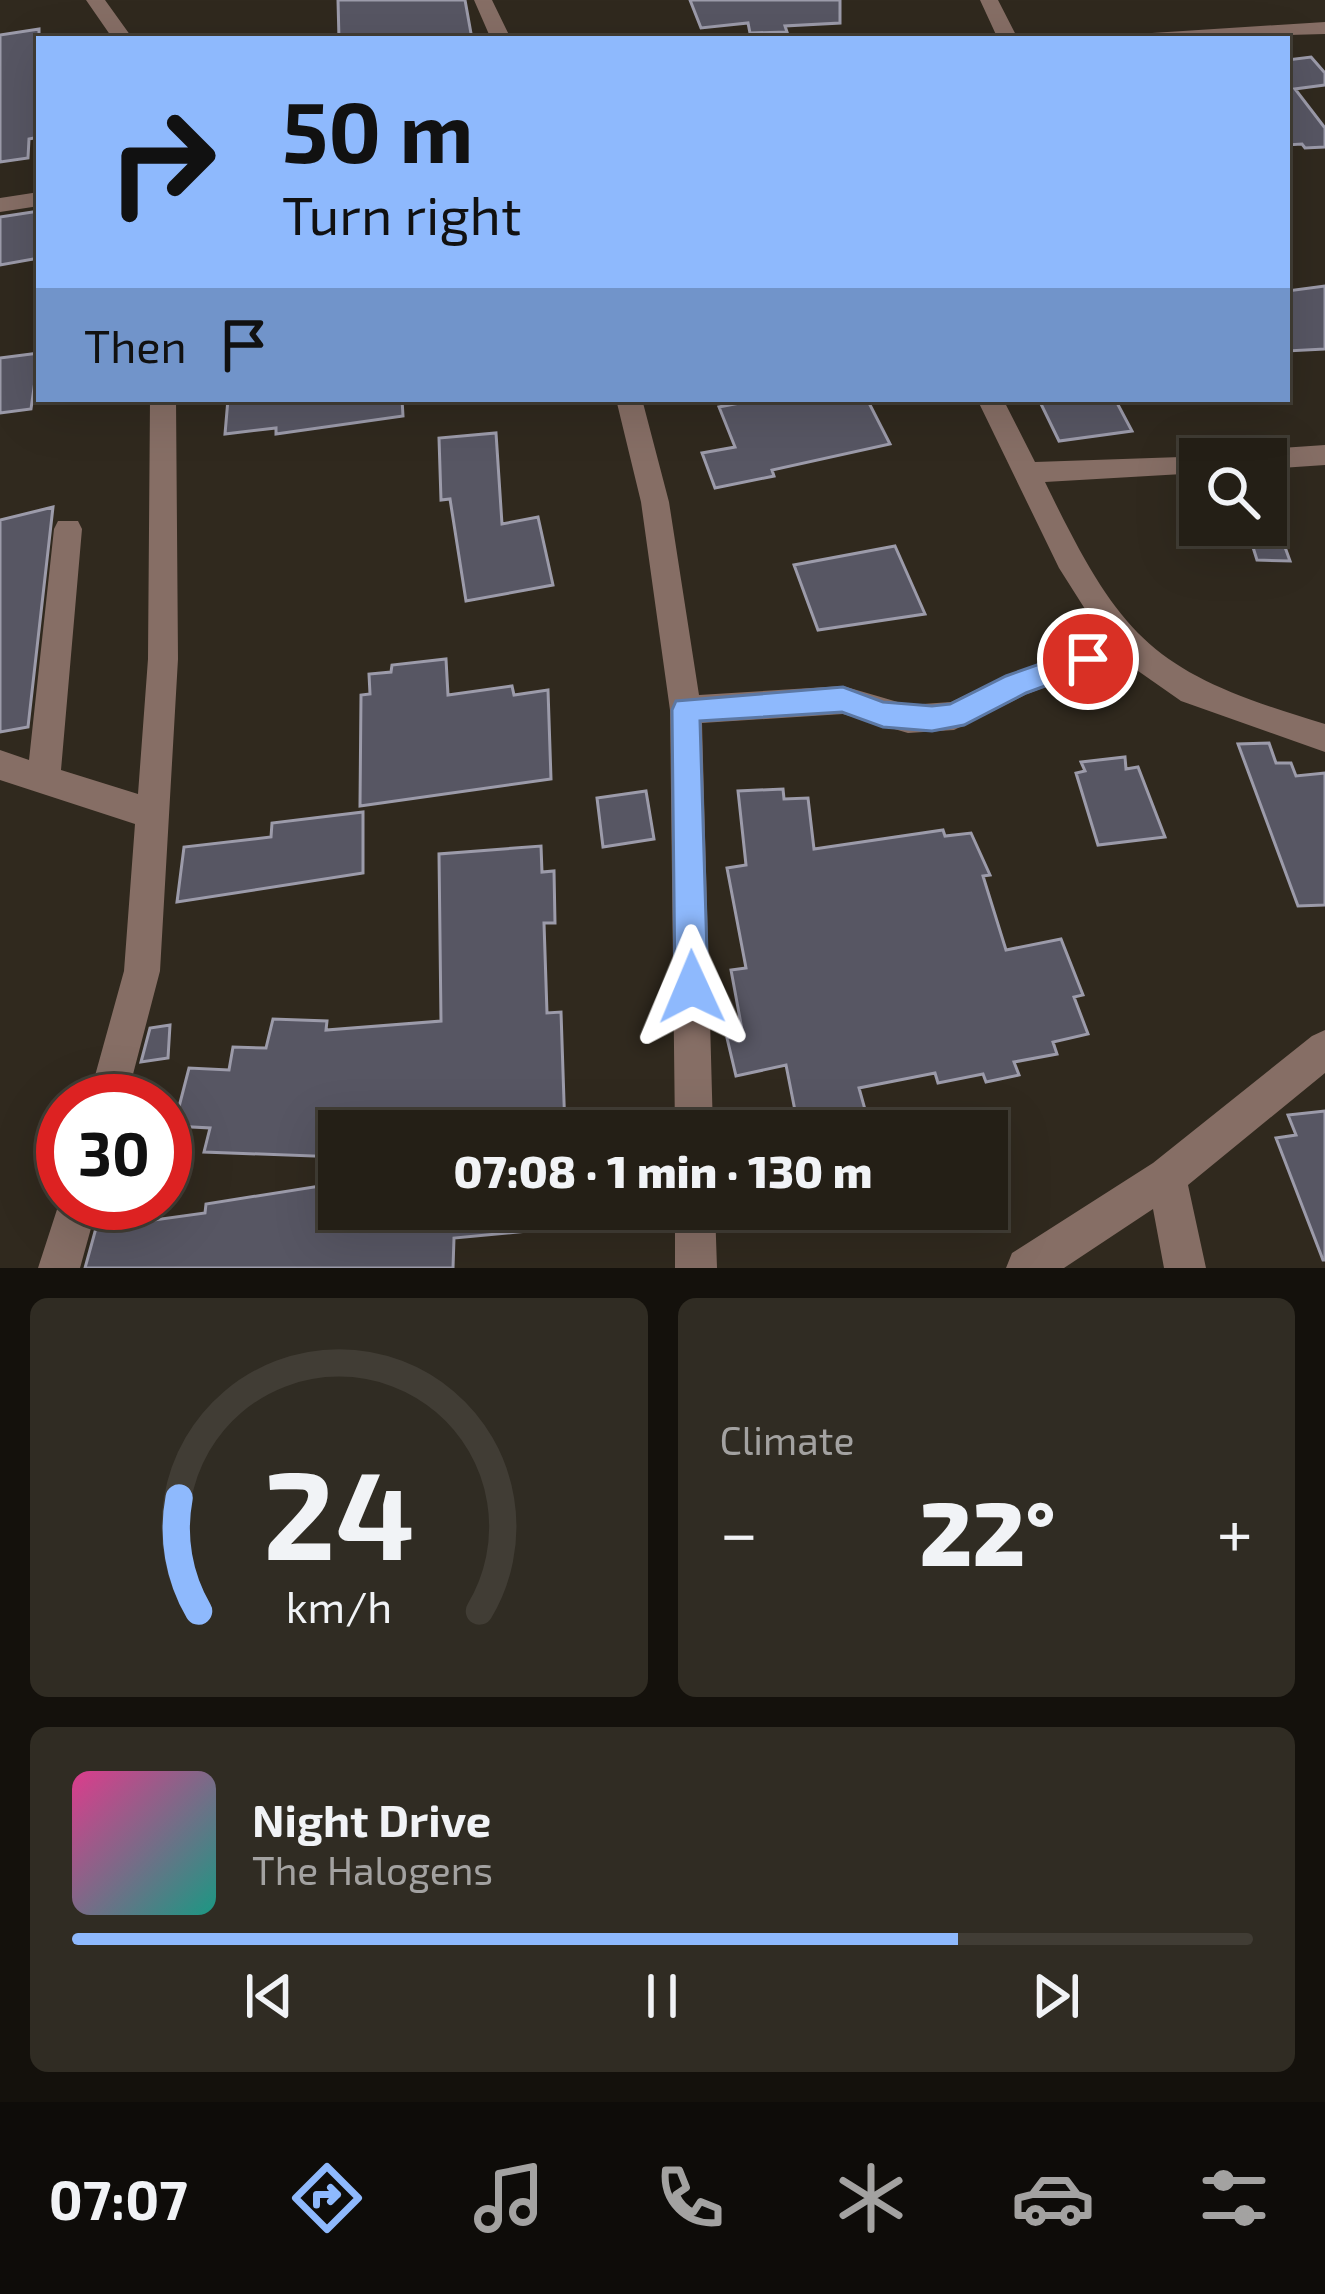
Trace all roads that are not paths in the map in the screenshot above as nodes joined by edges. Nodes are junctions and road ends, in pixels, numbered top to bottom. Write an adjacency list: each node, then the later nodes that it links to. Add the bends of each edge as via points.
1 (95, 0): 5 (street)
2 (483, 0): 6 (street)
3 (989, 0): 7 (street)
4 (1325, 28): 8 (street)
5 (121, 36)
6 (500, 36)
7 (1007, 36)
8 (1199, 36)
9 (36, 199): 10 (street)
10 (0, 205)
11 (163, 402): 24 (street, via 163,659)
12 (630, 402): 20 (street, via 656,502)
13 (992, 402): 17 (street)
14 (1325, 455): 15 (street)
15 (1287, 458)
16 (1179, 464): 17 (street)
17 (1029, 473): 19 (street, via 1084,583)
18 (68, 529): 23 (street)
19 (1126, 644): 20 (street, via 954,716 908,719 843,700); 21 (street, via 1175,682 1234,710)
20 (686, 710): 27 (street)
21 (1325, 738)
22 (0, 765): 23 (street)
23 (44, 776): 24 (street)
24 (153, 814): 26 (street, via 142,970)
25 (1325, 1048): 28 (street)
26 (114, 1074)
27 (694, 1110)
28 (1167, 1177): 33 (street); 34 (street)
29 (70, 1230): 31 (street)
30 (695, 1230): 32 (street)
31 (59, 1268)
32 (696, 1268)
33 (1028, 1268)
34 (1185, 1268)

